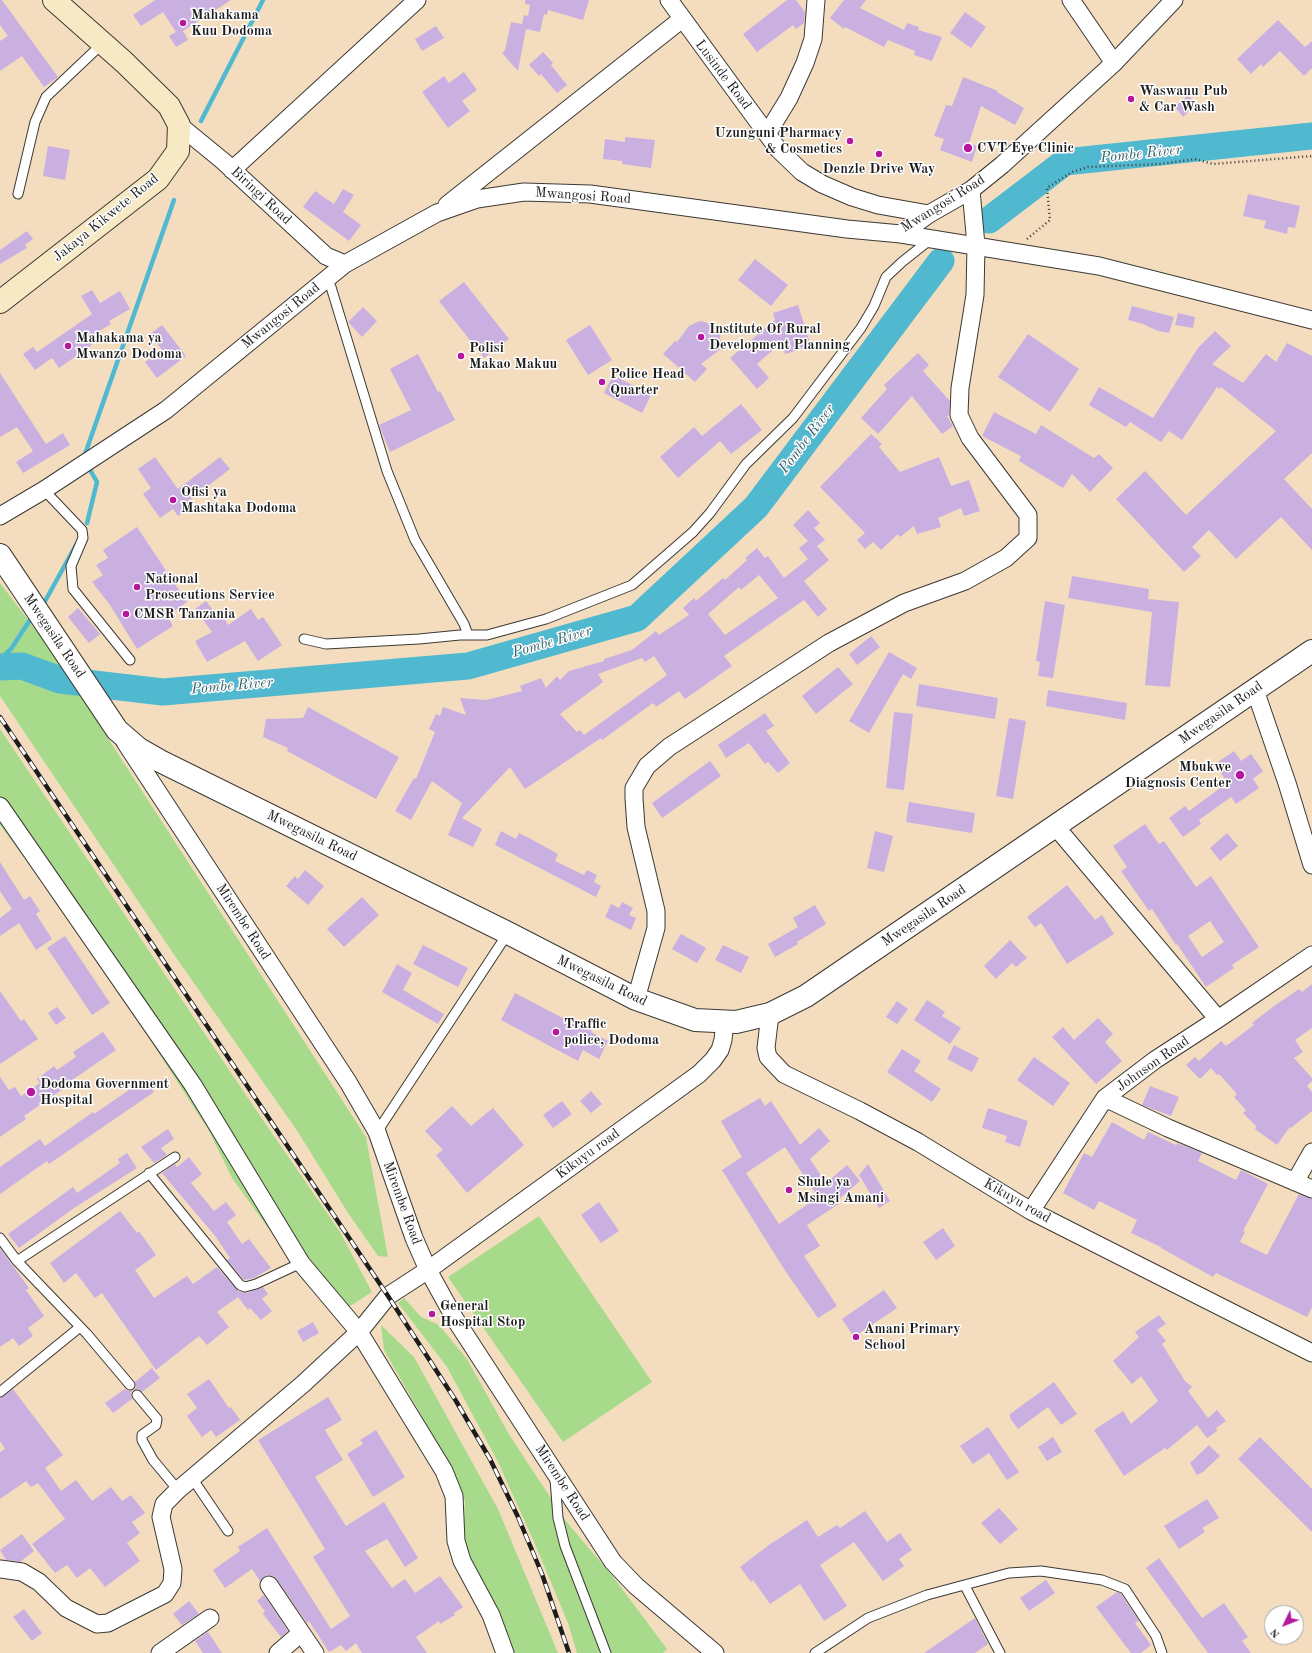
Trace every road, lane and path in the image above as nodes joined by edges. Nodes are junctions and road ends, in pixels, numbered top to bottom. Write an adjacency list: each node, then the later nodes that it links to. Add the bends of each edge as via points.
1 (54, 0): 8 (main road, Jakaya Kikwete Road)
2 (417, 0): 13 (street)
3 (670, 0): 7 (street, Lusinde Road)
4 (816, 0): 11 (street, via 813,39 805,63 789,98)
5 (1071, 0): 9 (street)
6 (1174, 0): 9 (street, Mwangosi Road)
7 (682, 19): 11 (street, Lusinde Road); 16 (street)
8 (103, 43): 10 (main road, Jakaya Kikwete Road, via 169,106); 15 (lane, via 46,97 35,122)
9 (1114, 63): 14 (street, Mwangosi Road)
10 (179, 125): 13 (street, Biringi Road); 24 (main road, Jakaya Kikwete Road, via 178,151 158,179)
11 (767, 134): 17 (street, Lusinde Road, via 778,149 802,172 822,184 878,204)
12 (1312, 156): 21 (path, via 1213,164 1195,159 1161,164 1088,166 1072,172 1047,188 1050,220)
13 (232, 170): 22 (street, Biringi Road, via 326,256)
14 (971, 190): 17 (street, Mwangosi Road); 20 (street)
15 (18, 194)
16 (437, 213): 18 (street, Mwangosi Road, via 477,199 524,192 590,194); 22 (street, Mwangosi Road)
17 (929, 214): 18 (street, Mwangosi Road)
18 (901, 234): 19 (street)
19 (932, 238): 20 (street); 29 (lane, via 886,277 861,328 793,418 746,464 710,513 692,532 632,585 546,619 486,635)
20 (976, 245): 21 (street); 40 (street, via 975,295 960,388 959,416 970,438 1028,515 1028,538 1006,558 965,581 904,603 829,643 669,747 647,766 634,788 634,798 636,827 656,911 656,928)
21 (1011, 251): 25 (street, via 1099,266)
22 (345, 264): 26 (street, Mwangosi Road, via 166,410)
23 (331, 287): 29 (lane, via 387,471 415,540)
24 (0, 302)
25 (1312, 320)
26 (44, 490): 27 (street, Mwangosi Road); 32 (lane, via 82,530 83,538 71,566 73,590)
27 (0, 516)
28 (0, 555): 34 (street, Mwegasila Road)
29 (468, 635): 30 (lane, via 326,644)
30 (304, 639)
31 (1312, 650): 33 (street, Mwegasila Road)
32 (130, 660)
33 (1255, 690): 36 (street, Mwegasila Road); 37 (street)
34 (117, 730): 38 (street, Mwegasila Road, via 139,749 160,761); 45 (street, Mirembe Road, via 348,1082)
35 (0, 806): 54 (street, via 192,1086)
36 (1056, 827): 41 (street, Mwegasila Road, via 806,996); 42 (street)
37 (1312, 864)
38 (508, 933): 40 (street, Mwegasila Road); 45 (lane)
39 (1312, 955): 42 (street, Johnson Road)
40 (636, 999): 43 (street, Mwegasila Road, via 695,1020)
41 (770, 1014): 43 (street, Mwegasila Road, via 736,1022); 51 (street, Kikuyu road, via 766,1048 768,1057 784,1074 918,1142)
42 (1218, 1019): 44 (street, Johnson Road, via 1155,1060)
43 (726, 1021): 55 (street, Kikuyu road, via 720,1050 698,1074)
44 (1105, 1098): 49 (street); 51 (street, Johnson Road)
45 (377, 1132): 55 (street, Mirembe Road, via 414,1238)
46 (1312, 1152): 49 (street)
47 (175, 1157): 48 (lane)
48 (150, 1173): 53 (lane); 54 (lane, via 240,1285 245,1287 256,1284)
49 (1295, 1182): 50 (street)
50 (1312, 1189)
51 (1031, 1210): 58 (street, Kikuyu road)
52 (0, 1238): 53 (lane)
53 (17, 1261): 56 (lane)
54 (301, 1263): 57 (street)
55 (428, 1270): 57 (street, Kikuyu road, via 388,1296); 62 (street, Mirembe Road, via 455,1319)
56 (80, 1327): 59 (lane); 60 (lane)
57 (359, 1332): 63 (street, Kikuyu road, via 303,1384); 74 (street, via 448,1478 454,1496 456,1542 462,1561 491,1616)
58 (1312, 1353)
59 (130, 1385)
60 (0, 1392)
61 (138, 1395): 64 (lane, via 157,1419 156,1425 142,1435 142,1440 153,1460)
62 (555, 1471): 75 (lane, via 558,1518 565,1546); 76 (street, Mirembe Road, via 613,1562)
63 (192, 1478): 64 (street, Kikuyu road); 65 (lane)
64 (178, 1490): 66 (street, Kikuyu road, via 164,1504 162,1517 173,1569 172,1583 166,1594 108,1623 97,1624 66,1608 39,1582 22,1572)
65 (228, 1531)
66 (0, 1570)
67 (269, 1585): 70 (street)
68 (965, 1586): 77 (lane, via 926,1595 868,1618); 78 (lane); 79 (lane, via 1009,1573 1041,1571 1116,1584 1125,1589 1132,1598 1156,1636)
69 (210, 1618): 71 (street)
70 (301, 1633): 72 (street); 73 (street)
71 (160, 1653)
72 (278, 1653)
73 (315, 1653)
74 (505, 1653)
75 (606, 1653)
76 (715, 1653)
77 (815, 1653)
78 (1000, 1653)
79 (1162, 1653)

